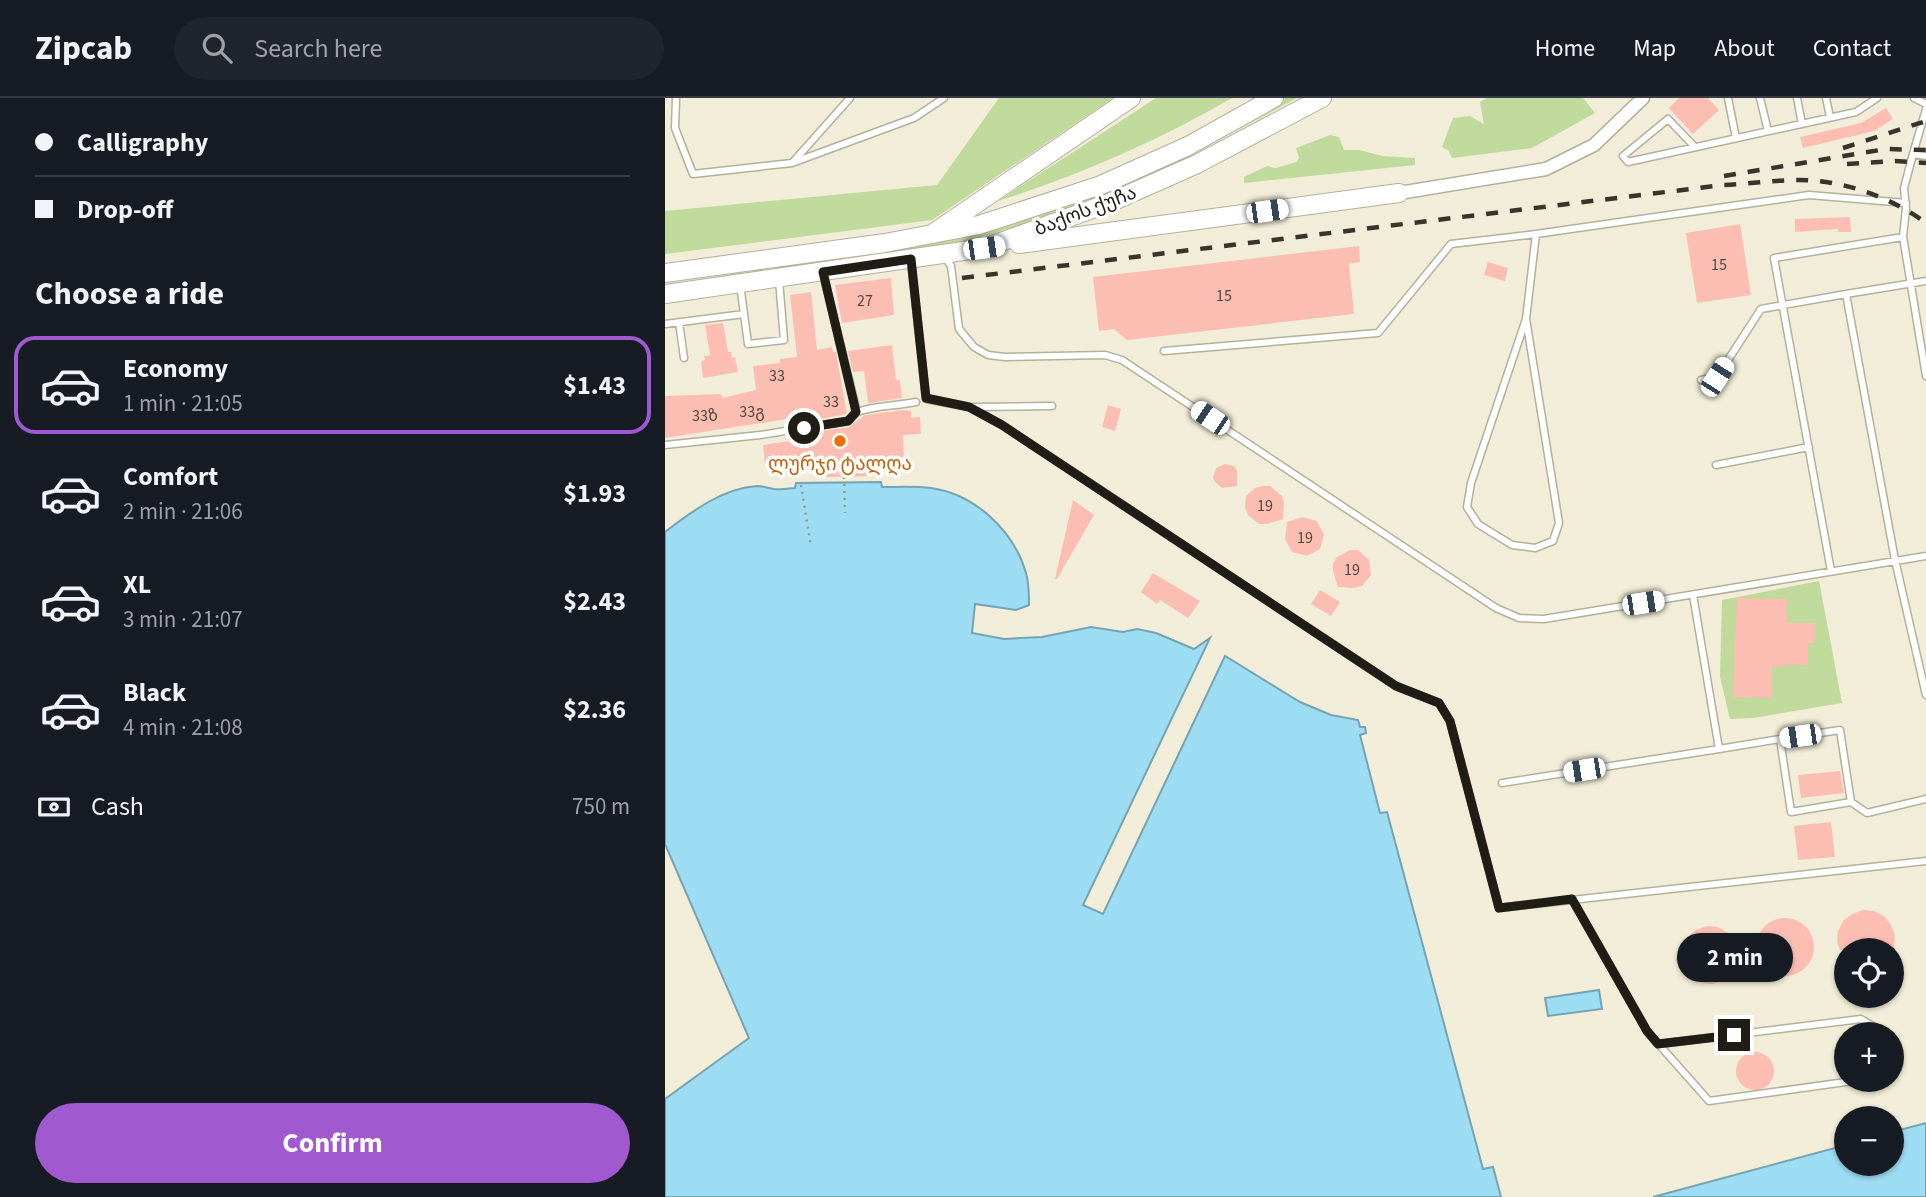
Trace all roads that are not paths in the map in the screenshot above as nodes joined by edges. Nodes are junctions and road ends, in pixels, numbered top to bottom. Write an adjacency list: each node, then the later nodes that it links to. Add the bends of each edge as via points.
1 (676, 98): 24 (lane, via 675,128 693,174)
2 (850, 98): 24 (lane)
3 (944, 98): 24 (lane, via 914,118)
4 (1131, 98): 28 (main road)
5 (1274, 98): 28 (main road, ბაქოს ქუჩა, via 1188,146 1101,185 979,225)
6 (1322, 98): 30 (main road, ბაქოს ქუჩა, via 1197,164 1109,203)
7 (1643, 98): 25 (street, via 1594,145 1546,169)
8 (1728, 98): 20 (lane)
9 (1760, 98): 19 (lane)
10 (1797, 98): 18 (lane)
11 (1826, 98): 17 (lane)
12 (1877, 98): 14 (lane)
13 (1914, 98): 15 (lane)
14 (1867, 101): 17 (lane, via 1856,112)
15 (1926, 104)
16 (1926, 109): 22 (lane)
17 (1830, 117): 18 (lane)
18 (1802, 124): 19 (lane)
19 (1768, 131): 20 (lane)
20 (1735, 138): 21 (lane)
21 (1695, 147): 21 (lane, via 1628,162 1623,156 1668,119)
22 (1913, 155): 23 (lane); 26 (lane, via 1904,188)
23 (1926, 156)
24 (792, 163)
25 (1399, 193): 30 (main road)
26 (1906, 203): 27 (lane, via 1809,195); 29 (lane)
27 (1536, 234): 43 (lane); 46 (lane, via 1451,244 1378,333)
28 (929, 236): 34 (main road, ბაქოს ქუჩა)
29 (1903, 237): 37 (lane); 41 (lane, via 1774,258)
30 (984, 248): 31 (main road, ბაქოს ქუჩა)
31 (943, 255): 32 (main road, ბაქოს ქუჩა); 60 (lane, via 951,267 959,328 974,347 1005,357 1105,355 1122,360 1496,608 1519,618 1543,619)
32 (911, 259): 33 (main road, ბაქოს ქუჩა); 52 (lane, via 926,398)
33 (823, 272): 35 (main road, ბაქოს ქუჩა); 53 (lane)
34 (665, 273)
35 (779, 279): 38 (main road, ბაქოს ქუჩა); 42 (lane, via 785,340 748,344)
36 (1926, 281): 37 (lane)
37 (1911, 283): 40 (lane); 48 (lane)
38 (740, 284): 39 (main road, ბაქოს ქუჩა); 42 (lane)
39 (665, 294)
40 (1846, 294): 41 (lane); 58 (lane)
41 (1782, 305): 49 (lane, via 1761,309 1717,377); 55 (lane)
42 (744, 314): 44 (lane)
43 (1526, 319): 43 (lane, via 1559,523 1553,541 1535,548 1501,538 1478,524 1467,507)
44 (679, 322): 45 (lane); 47 (lane)
45 (665, 324)
46 (1164, 351)
47 (684, 358)
48 (1926, 376)
49 (1701, 380)
50 (916, 402): 53 (lane)
51 (1052, 406): 52 (lane)
52 (969, 407): 68 (lane, via 1396,686 1439,703 1450,721 1499,908)
53 (856, 412): 54 (lane, via 848,421)
54 (665, 445)
55 (1809, 447): 56 (lane); 59 (lane)
56 (1716, 465)
57 (1926, 556): 58 (lane)
58 (1895, 560): 59 (lane); 61 (lane)
59 (1831, 571): 60 (lane)
60 (1693, 595): 63 (lane)
61 (1926, 695)
62 (1780, 739): 63 (lane); 66 (lane, via 1840,730); 66 (lane, via 1791,812)
63 (1719, 749): 64 (lane)
64 (1502, 783)
65 (1926, 799): 66 (lane, via 1867,813)
66 (1851, 802)
67 (1926, 861): 68 (lane)
68 (1572, 899): 72 (lane)
69 (1834, 1022): 72 (lane)
70 (1837, 1022): 71 (lane)
71 (1866, 1022)
72 (1658, 1044): 73 (lane, via 1709,1101)
73 (1834, 1084)

